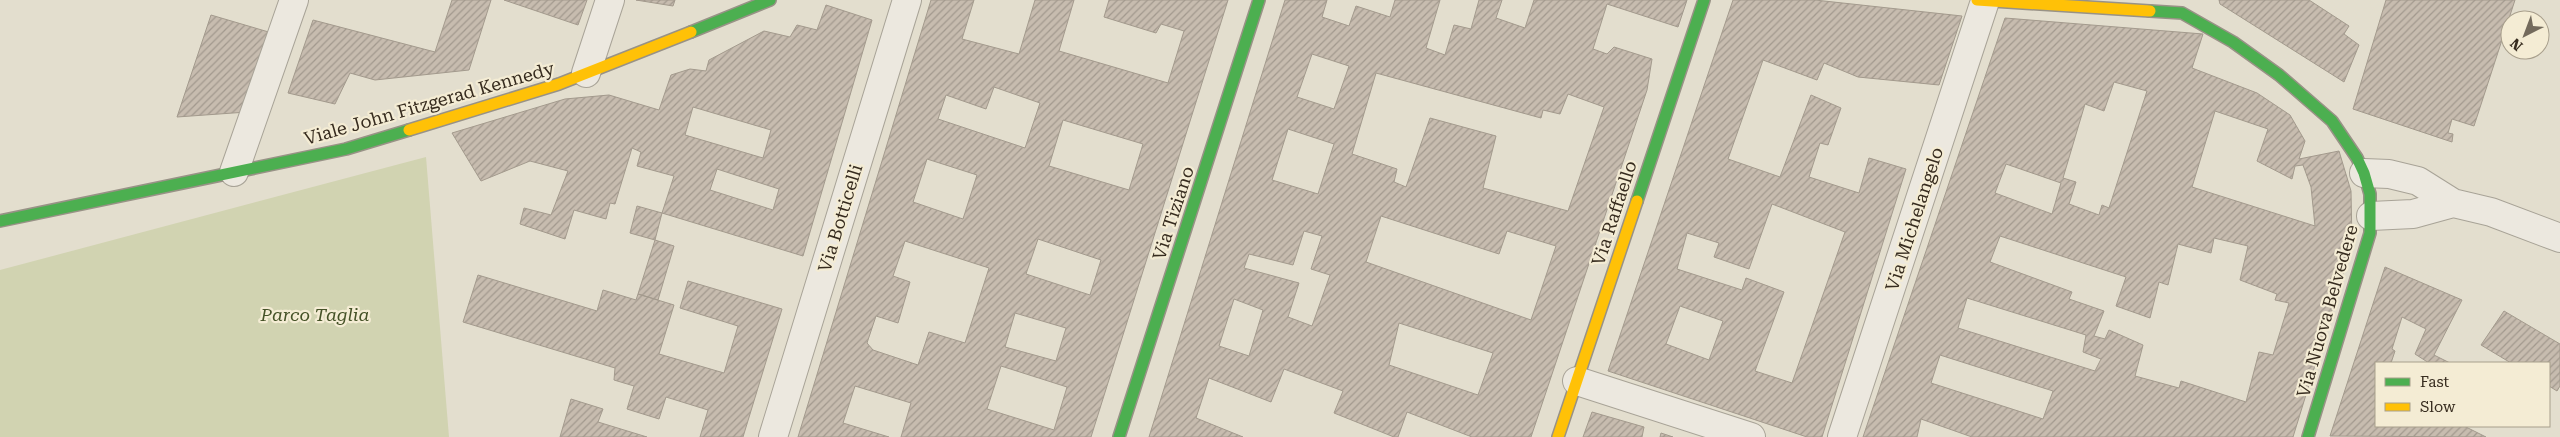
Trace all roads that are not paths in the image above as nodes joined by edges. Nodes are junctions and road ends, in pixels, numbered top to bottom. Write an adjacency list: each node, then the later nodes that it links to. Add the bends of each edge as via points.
1 (294, 0): 11 (street)
2 (610, 0): 10 (street)
3 (770, 0): 10 (street, Viale John Fitzgerad Kennedy)
4 (907, 0): 17 (street, Via Botticelli)
5 (1259, 0): 18 (street, Via Tiziano)
6 (1704, 0): 16 (street, Via Raffaello)
7 (1981, 0): 9 (street); 21 (street, Via Michelangelo)
8 (2187, 0): 9 (street)
9 (2182, 13): 12 (street, via 2233,42 2332,121 2357,158)
10 (586, 73): 11 (street, Viale John Fitzgerad Kennedy, via 346,149)
11 (234, 172): 14 (street, Viale John Fitzgerad Kennedy)
12 (2368, 194): 13 (street, via 2413,214); 13 (street, via 2389,174 2418,181); 22 (street, Via Nuova Belvedere, via 2370,233)
13 (2452, 203): 15 (street, via 2491,212)
14 (0, 221)
15 (2560, 238)
16 (1577, 381): 19 (street, Via Raffaello); 20 (street)
17 (773, 437)
18 (1119, 437)
19 (1558, 437)
20 (1751, 437)
21 (1842, 437)
22 (2308, 437)

